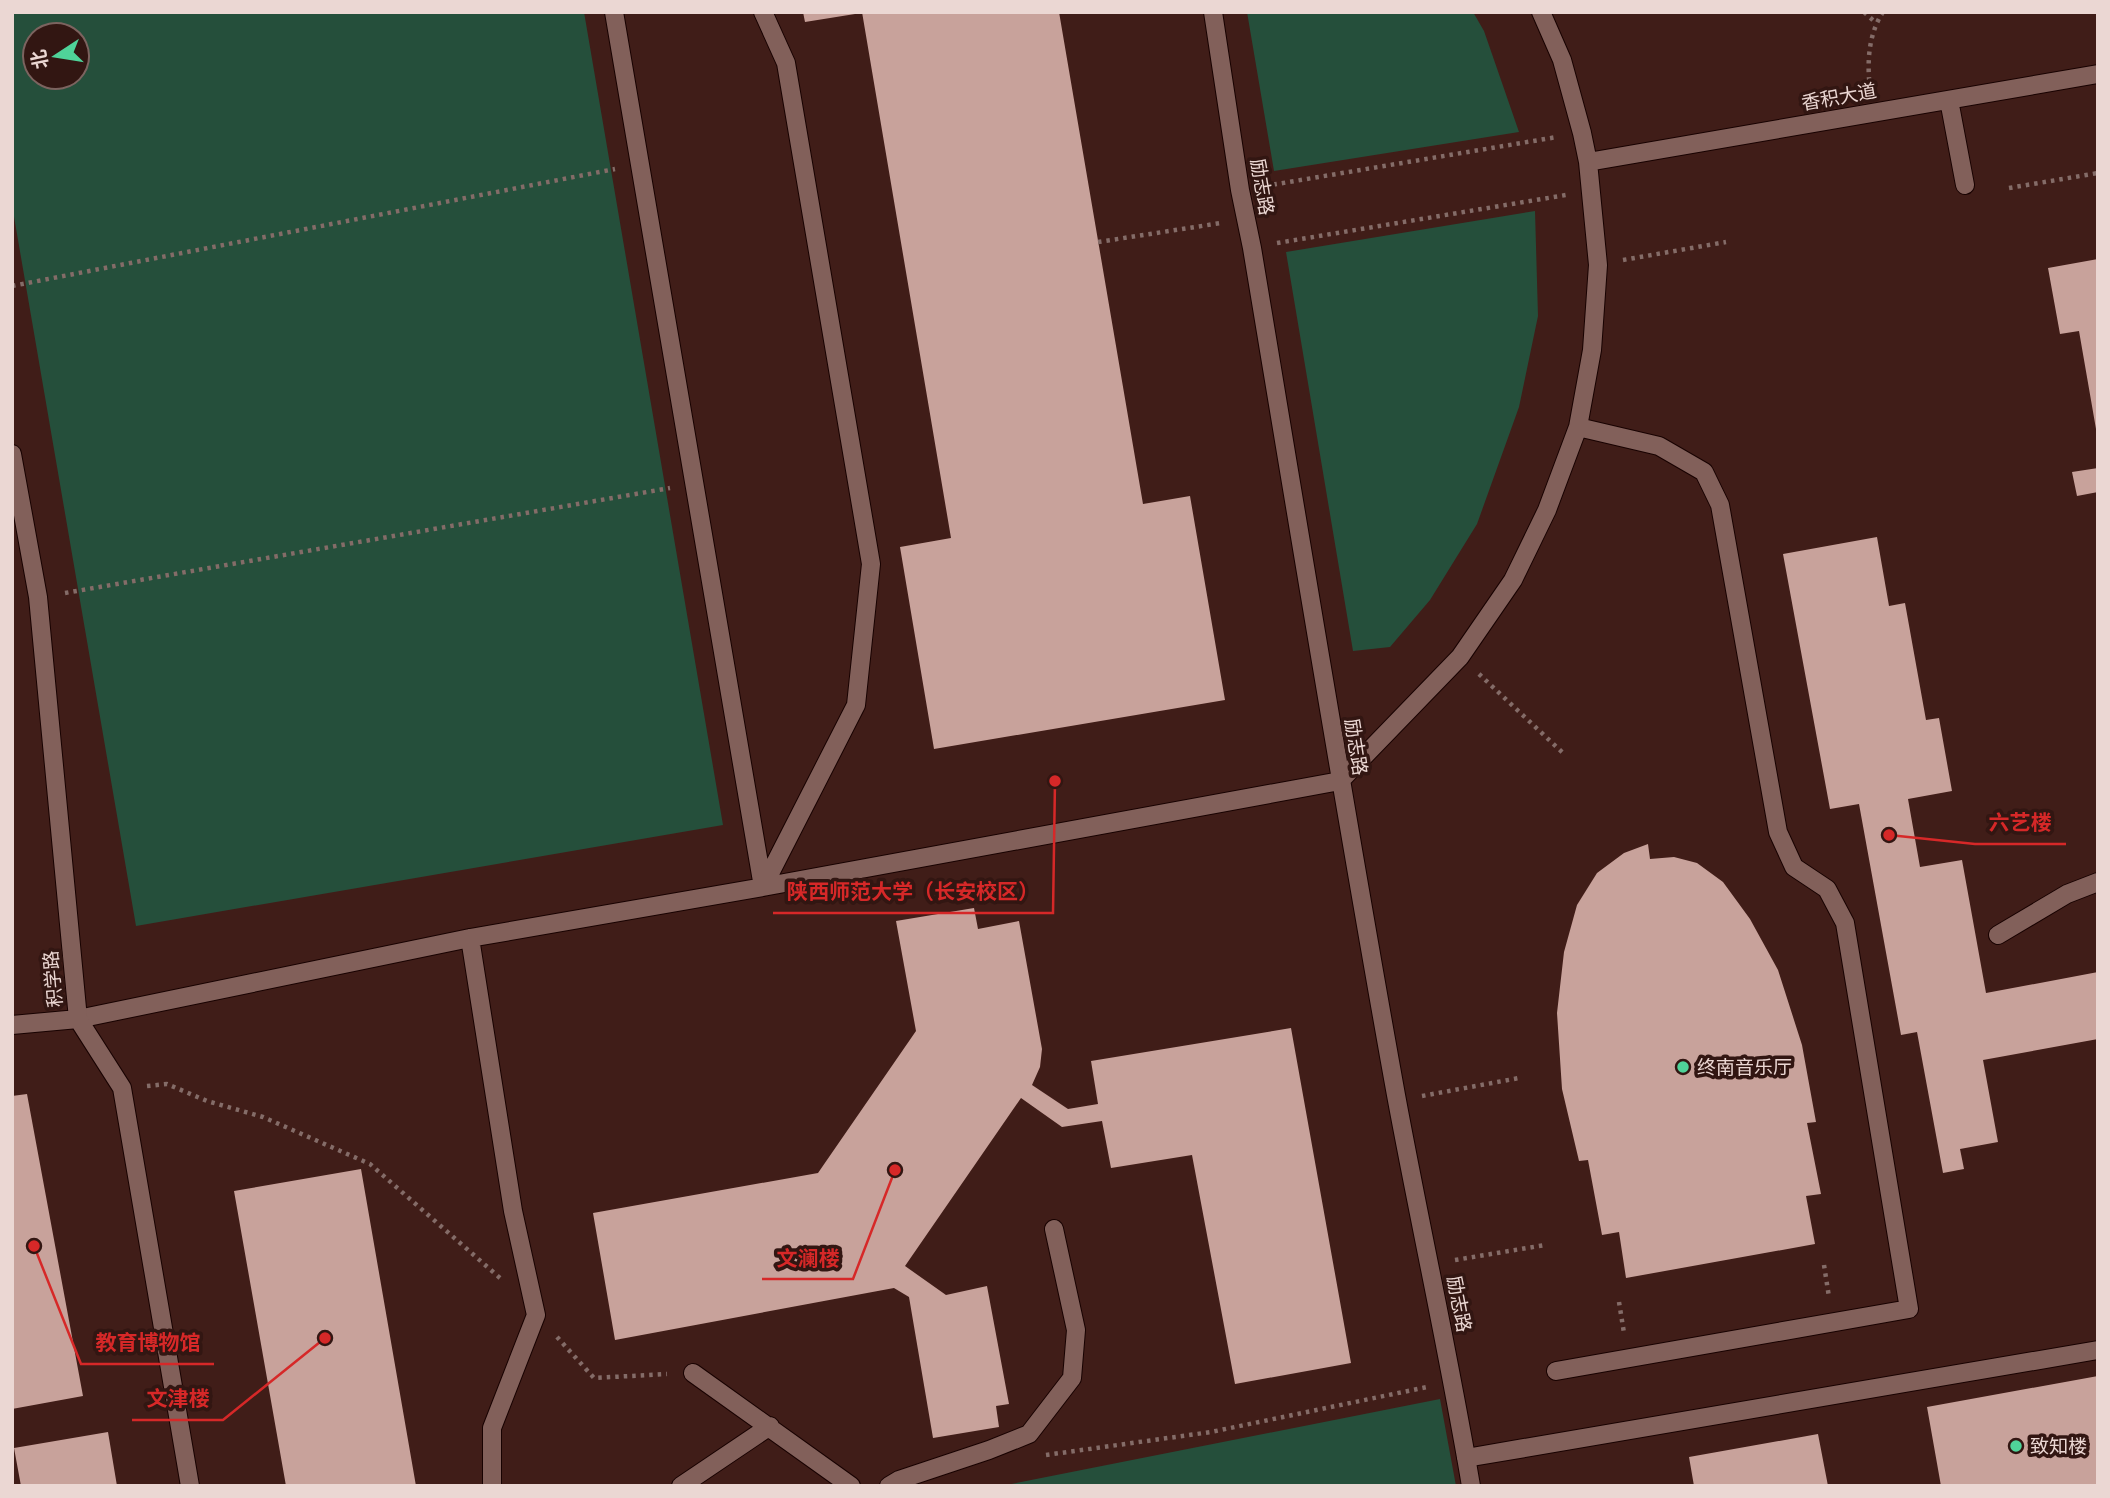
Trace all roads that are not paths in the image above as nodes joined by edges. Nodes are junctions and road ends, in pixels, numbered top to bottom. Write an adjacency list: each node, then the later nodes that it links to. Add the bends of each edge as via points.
1 (614, 12): 13 (street)
2 (763, 12): 13 (street, via 786,63 871,564 856,705)
3 (1213, 12): 11 (street, 励志路)
4 (1541, 12): 7 (street, via 1562,60)
5 (2098, 74): 6 (street, 香积大道)
6 (1949, 100): 7 (street, 香积大道); 8 (street)
7 (1588, 162): 9 (street, via 1598,265 1592,350)
8 (1965, 185)
9 (1578, 428): 11 (street, via 1547,510 1513,580 1460,657); 20 (street, via 1659,446 1704,472 1720,505 1779,832 1794,867 1827,889 1845,923 1909,1309)
10 (12, 454): 16 (street, 积学路, via 38,597)
11 (1340, 781): 13 (street); 23 (street, 励志路)
12 (2098, 882): 14 (street, via 2067,894)
13 (762, 887): 15 (street)
14 (1998, 935)
15 (470, 938): 16 (street); 25 (street, via 513,1211 536,1315 492,1428)
16 (78, 1019): 17 (street); 24 (street, 积学路, via 122,1088)
17 (12, 1025)
18 (1054, 1229): 28 (street, via 1076,1330 1072,1378 1029,1434)
19 (2098, 1350): 23 (street)
20 (1556, 1371)
21 (693, 1373): 22 (street)
22 (770, 1426): 26 (street); 27 (street)
23 (1466, 1458): 29 (street, 励志路)
24 (190, 1486)
25 (492, 1486)
26 (681, 1486)
27 (851, 1486)
28 (889, 1486)
29 (1471, 1486)

